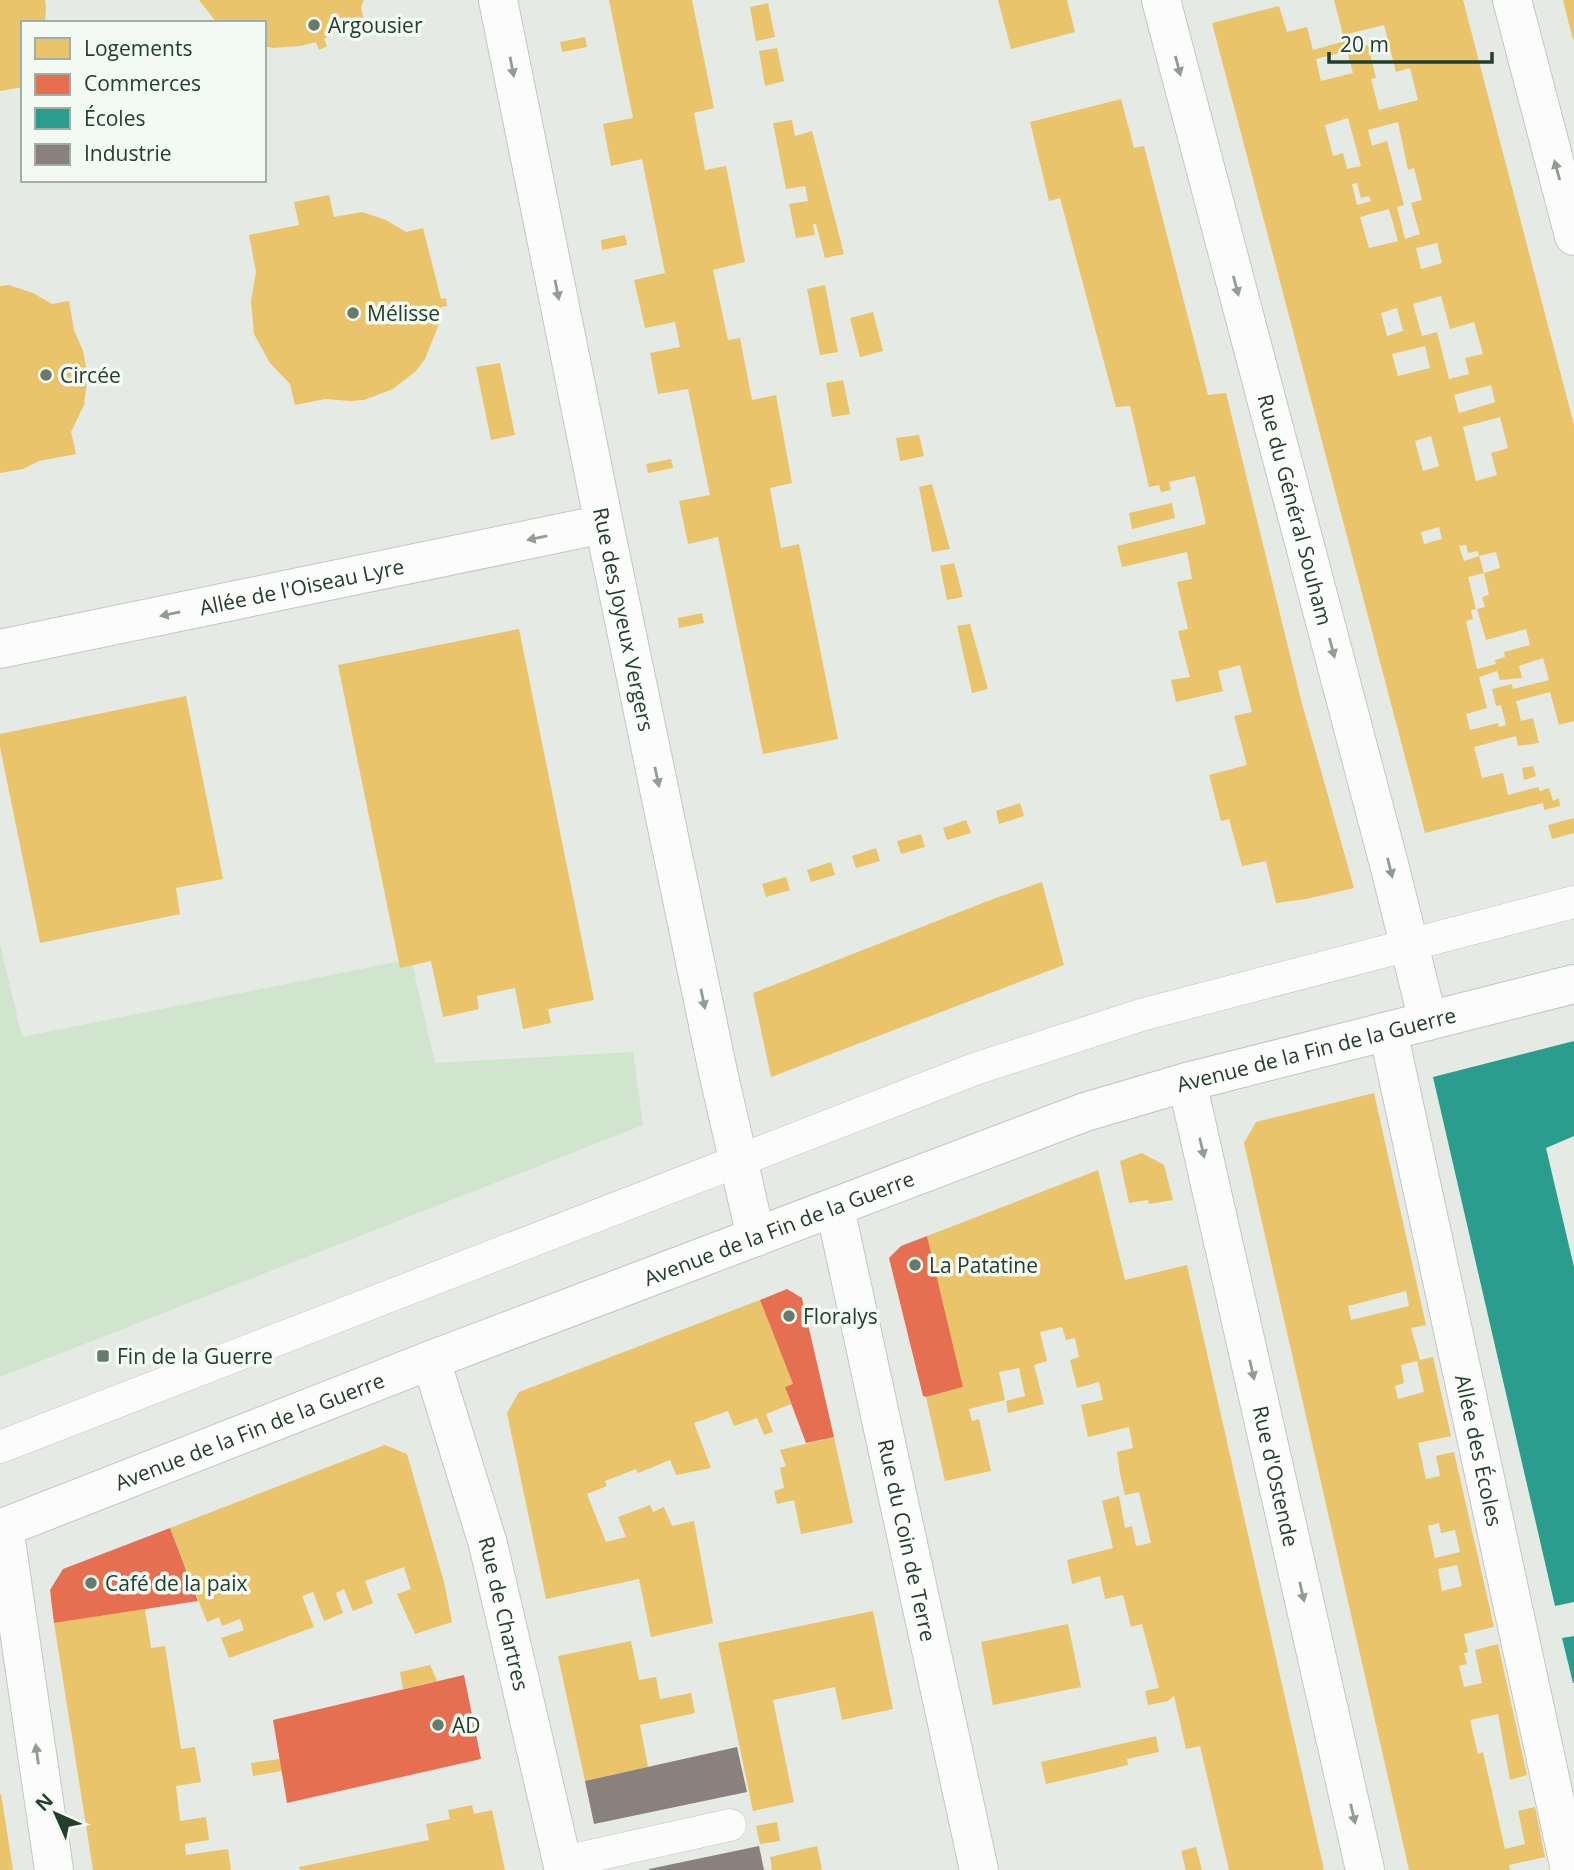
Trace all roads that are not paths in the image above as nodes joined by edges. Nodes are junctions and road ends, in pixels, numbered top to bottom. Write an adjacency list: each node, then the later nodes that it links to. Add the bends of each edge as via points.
1 (498, 0): 5 (street, Rue des Joyeux Vergers, one-way to 5)
2 (1161, 0): 8 (street, Rue du Général Souham, one-way to 8)
3 (1512, 0): 4 (street, one-way to 3)
4 (1574, 236)
5 (604, 524): 6 (street, Allée de l'Oiseau Lyre, one-way to 6); 13 (street, Rue des Joyeux Vergers, one-way to 13)
6 (0, 649)
7 (1574, 902): 8 (lane)
8 (1409, 944): 10 (street, Rue du Général Souham); 13 (lane, via 1062,1039)
9 (1574, 984): 10 (street, Avenue de la Fin de la Guerre)
10 (1428, 1021): 11 (street, Avenue de la Fin de la Guerre)
11 (1388, 1031): 12 (street, Avenue de la Fin de la Guerre); 24 (street, Allée des Écoles)
12 (1186, 1082): 14 (street, Avenue de la Fin de la Guerre, via 1085,1112); 23 (street, Rue d'Ostende, one-way to 23)
13 (738, 1161): 15 (street, Rue des Joyeux Vergers); 17 (lane)
14 (835, 1208): 15 (street, Avenue de la Fin de la Guerre); 22 (street, Rue du Coin de Terre)
15 (756, 1237): 16 (street, Avenue de la Fin de la Guerre)
16 (431, 1360): 18 (street, Avenue de la Fin de la Guerre); 20 (street, Rue de Chartres, via 488,1544)
17 (0, 1447)
18 (2, 1528): 21 (street, one-way to 18)
19 (730, 1825): 20 (lane)
20 (563, 1866)
21 (54, 1870)
22 (979, 1870)
23 (1366, 1870)
24 (1570, 1870)

